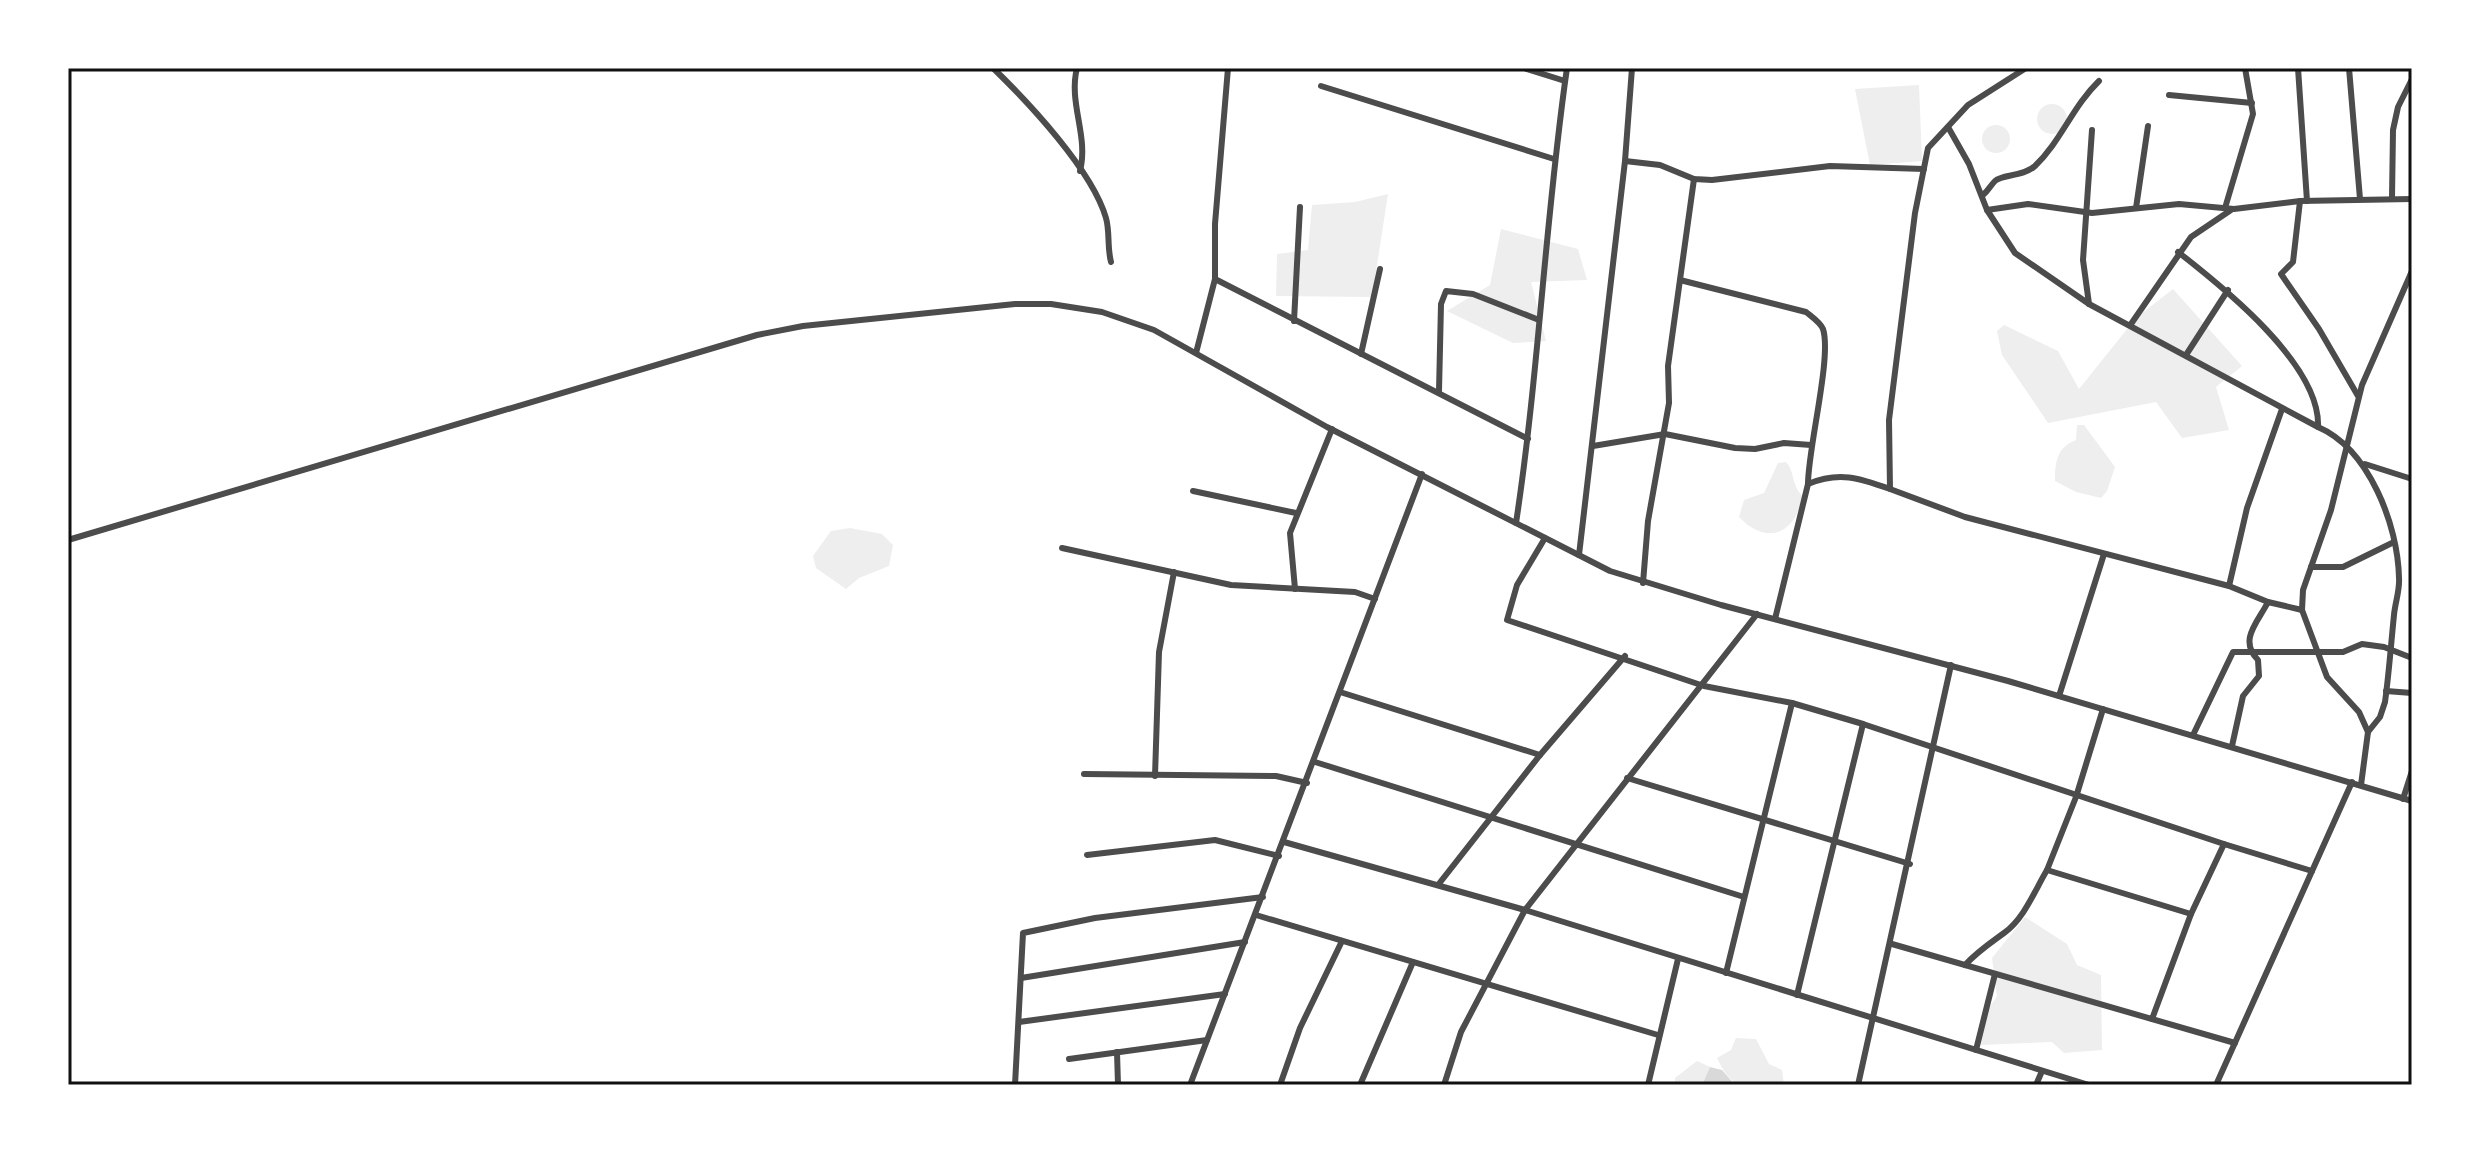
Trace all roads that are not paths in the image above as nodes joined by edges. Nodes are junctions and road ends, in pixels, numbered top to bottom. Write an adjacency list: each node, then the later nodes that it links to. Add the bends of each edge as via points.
1 (993, 68): 23 (street)
2 (1077, 68): 23 (street)
3 (1228, 68): 40 (street)
4 (1524, 68): 12 (street)
5 (1567, 68): 12 (street)
6 (1632, 68): 21 (street)
7 (2026, 68): 18 (street, via 1968,105)
8 (2245, 68): 16 (street)
9 (2298, 68): 29 (street)
10 (2349, 68): 27 (street)
11 (2412, 79): 26 (street, via 2393,130)
12 (1565, 81): 20 (street)
13 (2099, 81): 25 (street, via 2031,170 1999,179)
14 (1321, 86): 20 (street)
15 (2169, 95): 16 (street)
16 (2252, 103): 32 (street)
17 (2148, 126): 31 (street)
18 (1948, 127): 22 (street, via 1928,148); 25 (street)
19 (2092, 130): 35 (street)
20 (1554, 159): 44 (street)
21 (1625, 161): 24 (street, via 1660,165); 58 (street)
22 (1924, 169): 24 (street, via 1830,166 1736,180); 64 (street, via 1889,420)
23 (1080, 171): 37 (street, via 1105,215)
24 (1694, 179): 41 (street)
25 (1983, 195): 34 (street)
26 (2392, 198): 27 (street); 28 (street)
27 (2360, 199): 29 (street)
28 (2412, 199)
29 (2304, 201): 33 (street); 51 (street, via 2293,262 2281,274)
30 (1300, 207): 45 (street)
31 (2136, 208): 32 (street); 35 (street)
32 (2225, 208): 33 (street)
33 (2234, 209): 36 (street, via 2207,223)
34 (1987, 210): 35 (street, via 2028,204); 43 (street, via 2015,253)
35 (2084, 212): 43 (street)
36 (2178, 252): 42 (street); 46 (street)
37 (1111, 262)
38 (1380, 269): 48 (street)
39 (2412, 271): 51 (street)
40 (1215, 279): 45 (street); 47 (street)
41 (1680, 280): 55 (street); 57 (street, via 1806,312 1820,324 1824,332)
42 (2228, 290): 49 (street); 53 (street, via 2263,324 2295,367 2319,412)
43 (2089, 304): 46 (street)
44 (1539, 320): 50 (street, via 1473,294 1446,291 1441,304); 56 (street)
45 (1294, 321): 48 (street)
46 (2131, 324): 49 (street)
47 (1196, 353): 54 (street); 69 (street, via 1123,318 1051,304 803,326 674,359)
48 (1361, 354): 50 (street)
49 (2186, 355): 52 (street)
50 (1439, 391): 56 (street)
51 (2359, 397): 59 (street)
52 (2282, 409): 53 (street); 77 (street, via 2247,508)
53 (2318, 427): 59 (street)
54 (1332, 429): 61 (street); 66 (street)
55 (1665, 434): 57 (street, via 1745,448); 58 (street); 76 (street, via 1648,521)
56 (1528, 439): 67 (street)
57 (1811, 445): 63 (street)
58 (1593, 446): 73 (street)
59 (2349, 447): 60 (street); 74 (street)
60 (2365, 464): 62 (street); 70 (street)
61 (1422, 474): 67 (street); 79 (street)
62 (2412, 479)
63 (1808, 484): 64 (street, via 1830,475 1851,475); 83 (street)
64 (1890, 489): 72 (street, via 1965,517)
65 (1193, 491): 66 (street)
66 (1296, 513): 78 (street, via 1290,533)
67 (1516, 523): 68 (street)
68 (1545, 538): 73 (street); 87 (street, via 1517,585 1507,620)
69 (68, 540)
70 (2394, 542): 74 (street, via 2343,567); 84 (street, via 2400,582)
71 (1062, 548): 75 (street)
72 (2104, 554): 77 (street); 94 (street)
73 (1579, 555): 76 (street)
74 (2311, 567): 81 (street)
75 (1174, 572): 78 (street, via 1231,585); 106 (street, via 1159,652)
76 (1643, 583): 82 (street)
77 (2229, 586): 80 (street)
78 (1295, 589): 79 (street, via 1355,592)
79 (1375, 599): 92 (street)
80 (2268, 602): 81 (street); 86 (street, via 2249,638)
81 (2302, 610): 85 (street)
82 (1757, 614): 83 (street); 90 (street)
83 (1775, 619): 89 (street)
84 (2392, 649): 85 (street, via 2362,644 2343,652); 88 (street); 91 (street)
85 (2315, 650): 86 (street); 98 (street, via 2327,677 2359,712)
86 (2251, 653): 99 (street, via 2231,654); 100 (street, via 2258,660 2259,676 2243,696)
87 (1625, 656): 90 (street); 102 (street)
88 (2412, 658)
89 (1951, 665): 94 (street); 101 (street)
90 (1704, 686): 95 (street); 107 (street)
91 (2386, 691): 93 (street); 98 (street, via 2380,717)
92 (1340, 692): 102 (street); 103 (street)
93 (2412, 693)
94 (2059, 696): 96 (street)
95 (1792, 703): 97 (street); 115 (street)
96 (2103, 709): 99 (street); 111 (street)
97 (1863, 724): 101 (street); 117 (street)
98 (2368, 732): 110 (street)
99 (2193, 735): 100 (street)
100 (2232, 746): 108 (street)
101 (1934, 747): 111 (street); 122 (street)
102 (1540, 755): 114 (street)
103 (1315, 762): 109 (street); 114 (street)
104 (2412, 771): 112 (street)
105 (1084, 774): 106 (street)
106 (1155, 776): 109 (street, via 1276,776)
107 (1627, 778): 115 (street); 118 (street)
108 (2352, 782): 110 (street); 124 (street)
109 (1307, 783): 116 (street)
110 (2361, 785): 112 (street)
111 (2076, 797): 119 (street); 123 (street)
112 (2403, 799): 113 (street)
113 (2412, 801)
114 (1492, 817): 118 (street); 125 (street)
115 (1763, 821): 117 (street); 127 (street)
116 (1284, 842): 121 (street); 125 (street)
117 (1833, 842): 122 (street); 142 (street)
118 (1576, 843): 127 (street); 128 (street)
119 (2224, 844): 124 (street); 129 (street)
120 (1087, 855): 121 (street, via 1215,840)
121 (1279, 856): 126 (street)
122 (1910, 864): 133 (street)
123 (2047, 870): 129 (street); 136 (street, via 2020,916)
124 (2312, 871): 148 (street)
125 (1438, 885): 128 (street)
126 (1263, 897): 130 (street); 139 (street, via 1026,931)
127 (1744, 897): 137 (street)
128 (1525, 910): 134 (street); 140 (street)
129 (2191, 914): 144 (street)
130 (1256, 915): 131 (street); 132 (street)
131 (1342, 941): 135 (street); 156 (street, via 1300,1028)
132 (1245, 942): 139 (street); 141 (street)
133 (1892, 944): 136 (street); 143 (street)
134 (1678, 959): 137 (street); 146 (street)
135 (1413, 962): 140 (street); 157 (street)
136 (1965, 965): 138 (street)
137 (1726, 973): 142 (street)
138 (1995, 974): 144 (street); 149 (street)
139 (1021, 978): 145 (street)
140 (1486, 984): 146 (street); 158 (street, via 1461,1032)
141 (1225, 994): 145 (street); 147 (street)
142 (1797, 995): 143 (street)
143 (1874, 1019): 149 (street); 160 (street)
144 (2152, 1019): 148 (street)
145 (1019, 1022): 153 (street)
146 (1658, 1035): 159 (street)
147 (1207, 1040): 150 (street); 155 (street)
148 (2235, 1043): 163 (street)
149 (1976, 1050): 152 (street)
150 (1117, 1052): 151 (street); 154 (street)
151 (1069, 1059)
152 (2042, 1071): 161 (street); 162 (street)
153 (1015, 1085)
154 (1118, 1085)
155 (1190, 1085)
156 (1280, 1085)
157 (1360, 1085)
158 (1444, 1085)
159 (1648, 1085)
160 (1858, 1085)
161 (2036, 1085)
162 (2089, 1085)
163 (2216, 1085)

